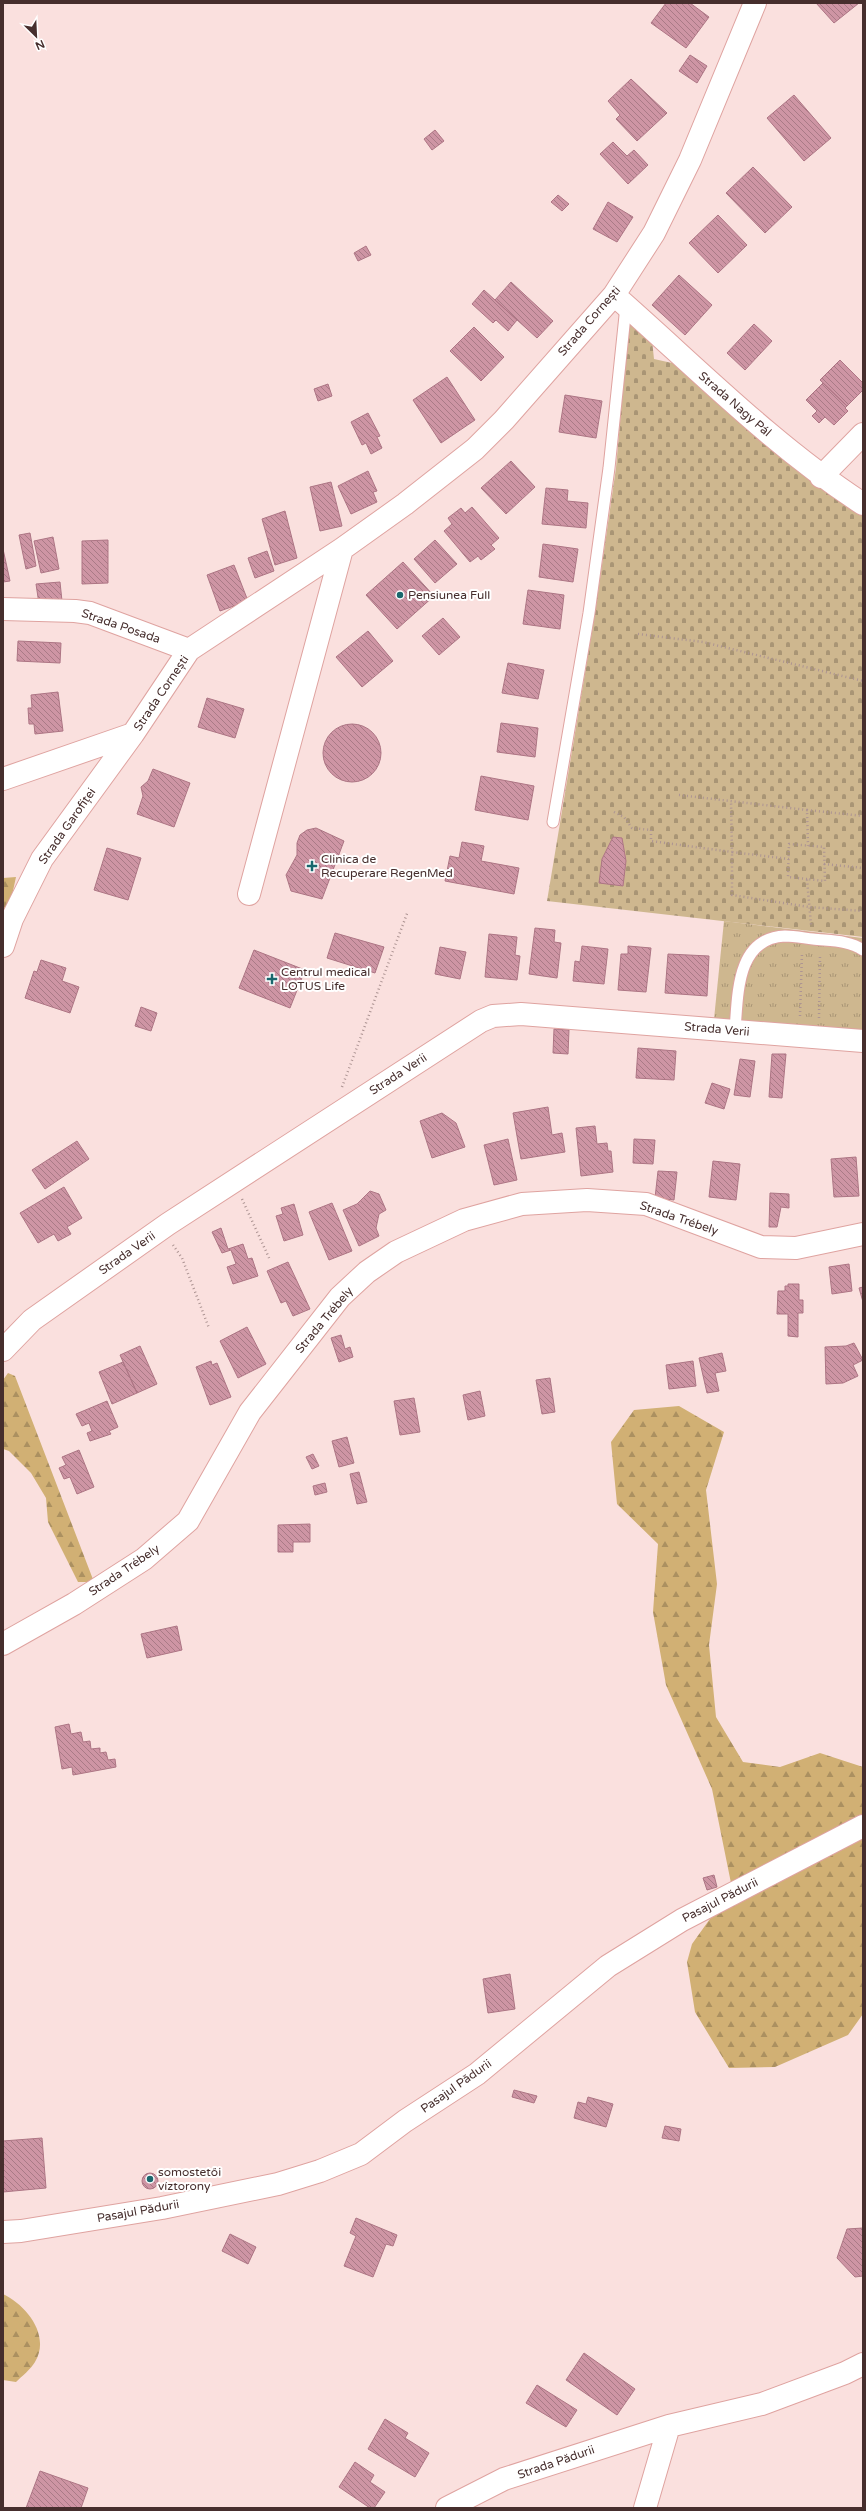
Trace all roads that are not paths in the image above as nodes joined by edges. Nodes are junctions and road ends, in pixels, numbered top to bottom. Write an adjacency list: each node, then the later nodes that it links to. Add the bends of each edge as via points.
1 (755, 3): 2 (street, Strada Cornești, via 686,167)
2 (620, 300): 4 (street, Strada Nagy Pál); 6 (street, Strada Cornești, via 475,449); 11 (lane, via 609,468 589,613)
3 (863, 434): 4 (street)
4 (821, 477): 5 (street, Strada Nagy Pál)
5 (863, 504)
6 (342, 549): 8 (street, Strada Cornești); 12 (street)
7 (3, 609): 8 (street, Strada Posada, via 90,613)
8 (189, 650): 9 (street, Strada Cornești)
9 (132, 734): 10 (street, Strada Cornești); 13 (street, Strada Garofiței, via 42,859 12,919)
10 (3, 779)
11 (553, 822)
12 (249, 894)
13 (3, 946)
14 (863, 950): 15 (lane, via 848,943 784,936 767,941 753,950 742,966)
15 (735, 1030): 16 (street, Strada Verii); 18 (street, Strada Verii, via 521,1014 493,1016 481,1021 168,1224 32,1320)
16 (863, 1041)
17 (863, 1234): 19 (street, Strada Trébely, via 796,1248 761,1247 646,1204 587,1200 522,1204 464,1220 403,1249 367,1272 340,1297 250,1412 188,1521 144,1559 74,1604)
18 (3, 1350)
19 (3, 1644)
20 (863, 1826): 21 (street, Pasajul Pădurii, via 682,1920 608,1966 477,2074 405,2121 361,2154 320,2171 278,2184 162,2208)
21 (3, 2232)
22 (863, 2364): 23 (street, Strada Pădurii, via 845,2374 762,2404)
23 (669, 2426): 24 (street, Strada Pădurii, via 504,2479); 25 (street)
24 (447, 2508)
25 (645, 2508)

